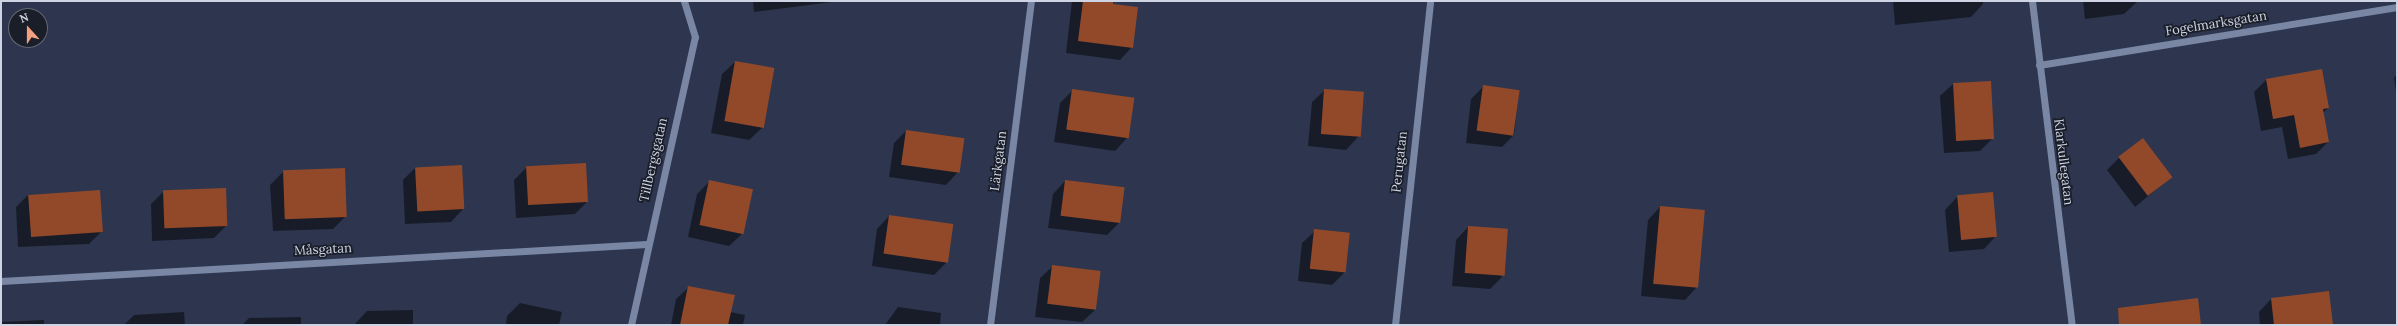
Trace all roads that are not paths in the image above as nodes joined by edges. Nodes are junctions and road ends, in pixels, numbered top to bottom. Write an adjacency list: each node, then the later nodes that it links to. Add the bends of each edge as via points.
1 (684, 1): 7 (street, Tillbergsgatan, via 695,37)
2 (1031, 1): 10 (street, Lärkgatan)
3 (1430, 1): 11 (street, Perugatan)
4 (2032, 1): 6 (street, Klarkullegatan)
5 (2397, 7): 6 (street, Fogelmarksgatan)
6 (2039, 65): 12 (street, Klarkullegatan)
7 (647, 244): 8 (street, Måsgatan); 9 (street, Tillbergsgatan)
8 (1, 281)
9 (631, 325)
10 (990, 325)
11 (1395, 325)
12 (2072, 325)

